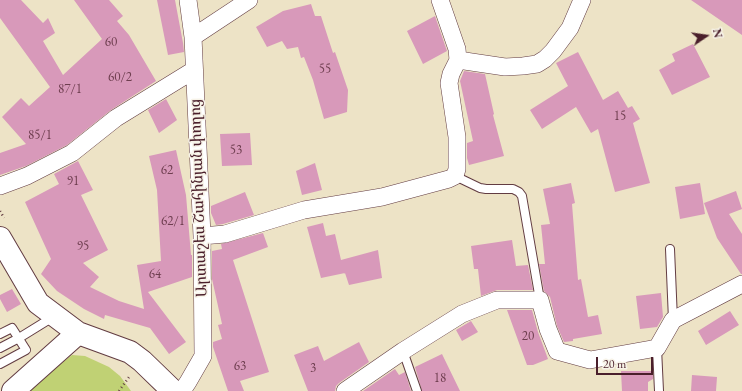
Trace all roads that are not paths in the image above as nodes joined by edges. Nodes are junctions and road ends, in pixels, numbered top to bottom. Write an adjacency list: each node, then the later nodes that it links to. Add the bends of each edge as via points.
1 (188, 0): 5 (street, Արտաշես Շահինյան փողոց)
2 (249, 0): 5 (street)
3 (440, 0): 6 (street, via 457,49)
4 (582, 0): 6 (street, via 570,28 554,50 537,64 505,67)
5 (193, 37): 7 (street, Արտաշես Շահինյան փողոց)
6 (458, 60): 8 (street, via 449,83 457,143)
7 (194, 70): 9 (street, via 116,118 72,153 27,176); 11 (street, Արտաշես Շահինյան փողոց)
8 (455, 176): 11 (street, via 382,197 304,210 225,234); 14 (lane, via 480,188 513,189 522,196)
9 (0, 186)
10 (4, 231): 15 (street, via 38,303)
11 (202, 236): 26 (street, Արտաշես Շահինյան փողոց, via 203,356)
12 (670, 249): 16 (lane)
13 (742, 284): 16 (street)
14 (540, 300): 21 (street, via 557,351 590,360); 22 (street, via 497,300 462,314)
15 (55, 316): 17 (street); 19 (lane)
16 (673, 320): 21 (street)
17 (78, 333): 24 (street); 25 (street, via 130,352)
18 (0, 334): 19 (lane, via 12,328)
19 (19, 338): 20 (lane); 23 (lane, via 26,350)
20 (0, 348)
21 (657, 348): 29 (lane)
22 (403, 351): 27 (street); 28 (lane)
23 (0, 364)
24 (13, 391)
25 (174, 391)
26 (182, 391)
27 (345, 391)
28 (417, 391)
29 (659, 391)

